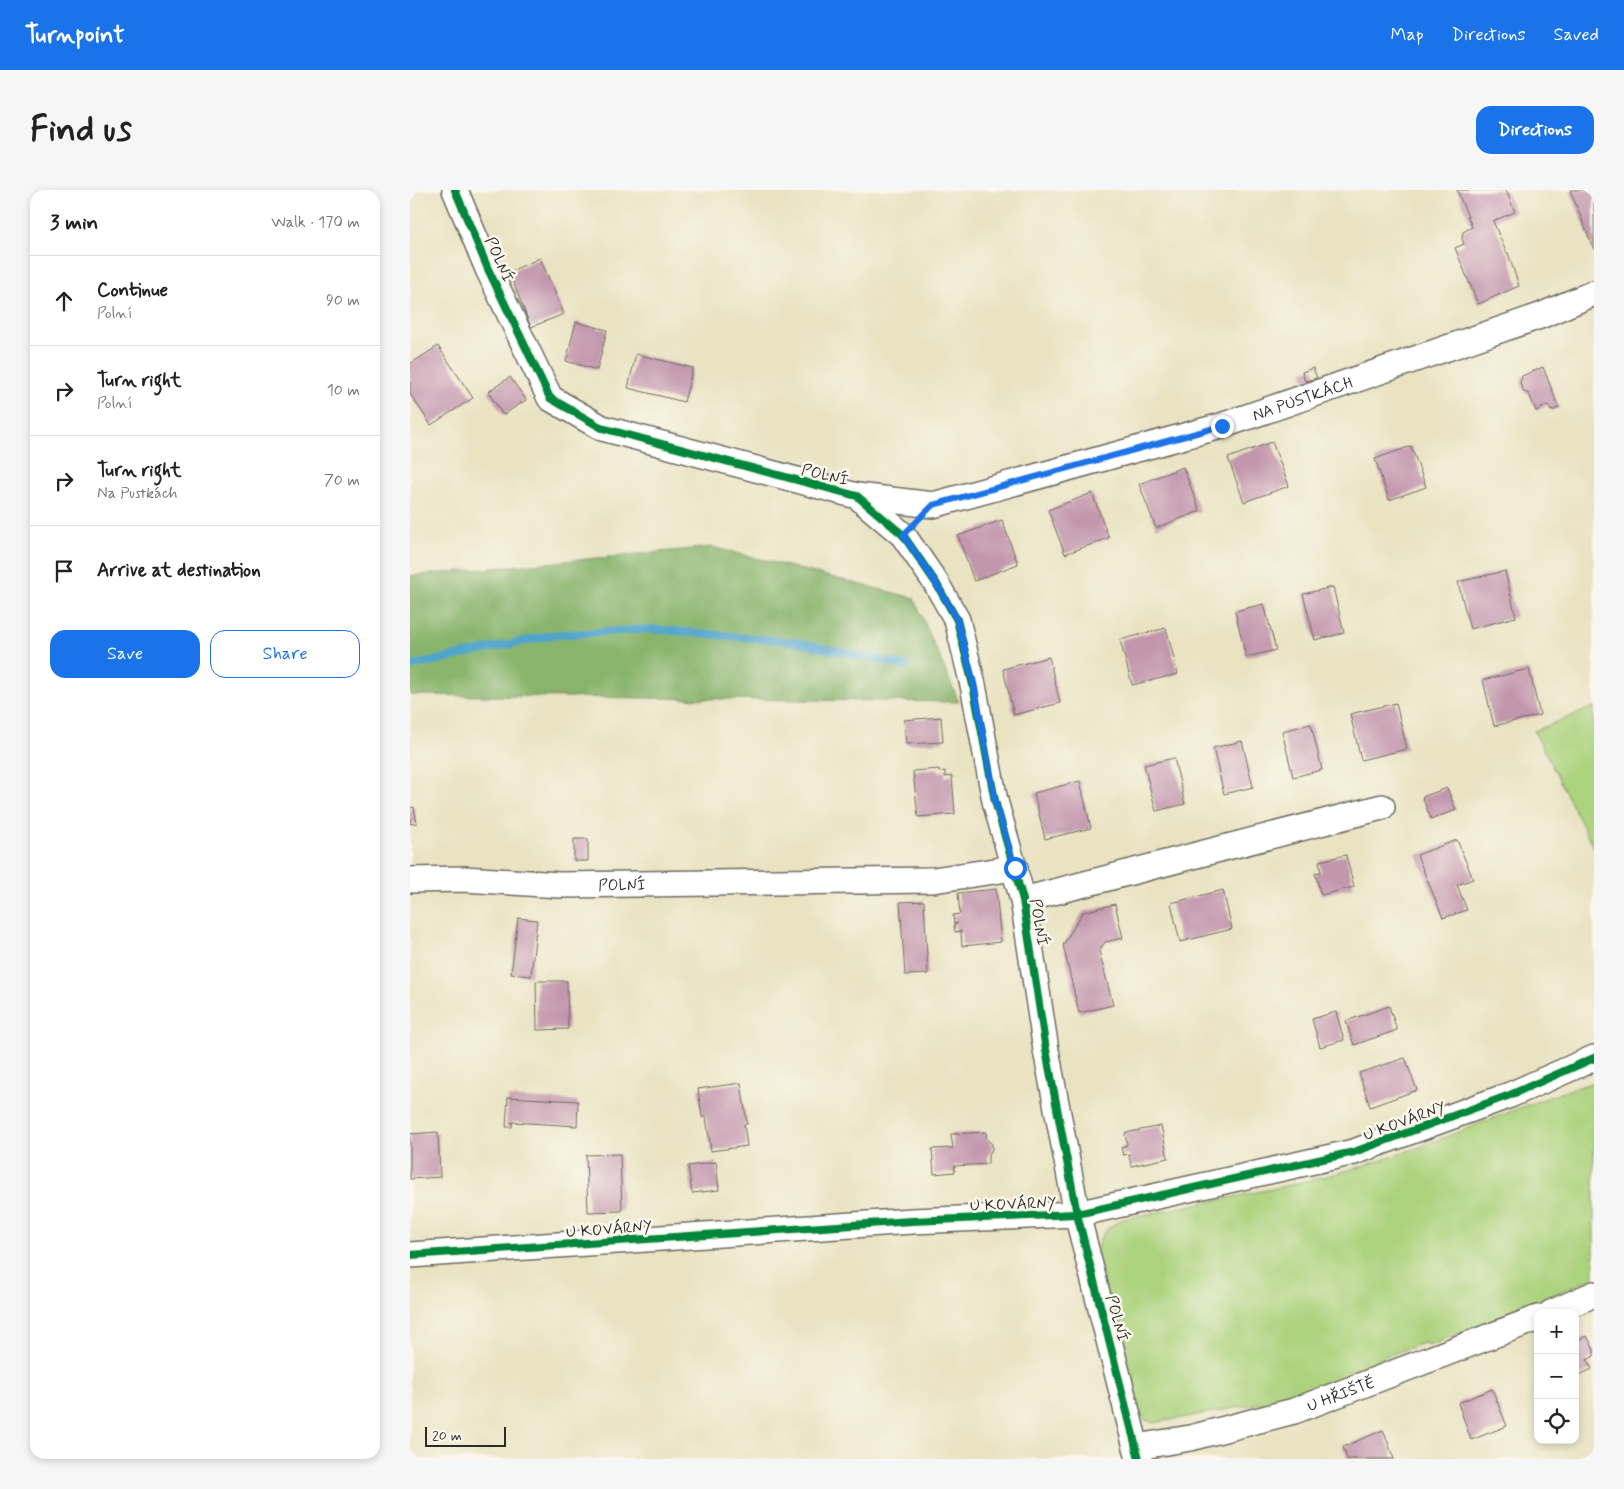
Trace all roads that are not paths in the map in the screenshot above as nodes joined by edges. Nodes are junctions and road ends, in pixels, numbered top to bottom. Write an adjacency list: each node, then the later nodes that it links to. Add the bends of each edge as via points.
1 (455, 190): 3 (street, POLNÍ, via 488,269 550,398 602,428)
2 (1594, 293): 4 (street, NA PUSTKÁCH, via 1540,316 1222,426)
3 (857, 496): 4 (street, NA PUSTKÁCH); 5 (street, POLNÍ)
4 (933, 505): 5 (street)
5 (903, 535): 7 (street, POLNÍ, via 957,620 974,685 995,801)
6 (1382, 807): 9 (street, POLNÍ)
7 (1015, 868): 8 (street, POLNÍ, via 923,880 560,885 464,878); 9 (street, POLNÍ)
8 (410, 880)
9 (1023, 900): 11 (street, POLNÍ, via 1046,1050)
10 (1594, 1058): 11 (street, U KOVÁRNY, via 1510,1095 1354,1152)
11 (1077, 1214): 12 (street, U KOVÁRNY, via 912,1221); 16 (street, POLNÍ)
12 (410, 1255)
13 (1594, 1294): 14 (street)
14 (1560, 1309)
15 (1534, 1320): 16 (street, U HŘIŠTĚ, via 1294,1411)
16 (1138, 1453)

